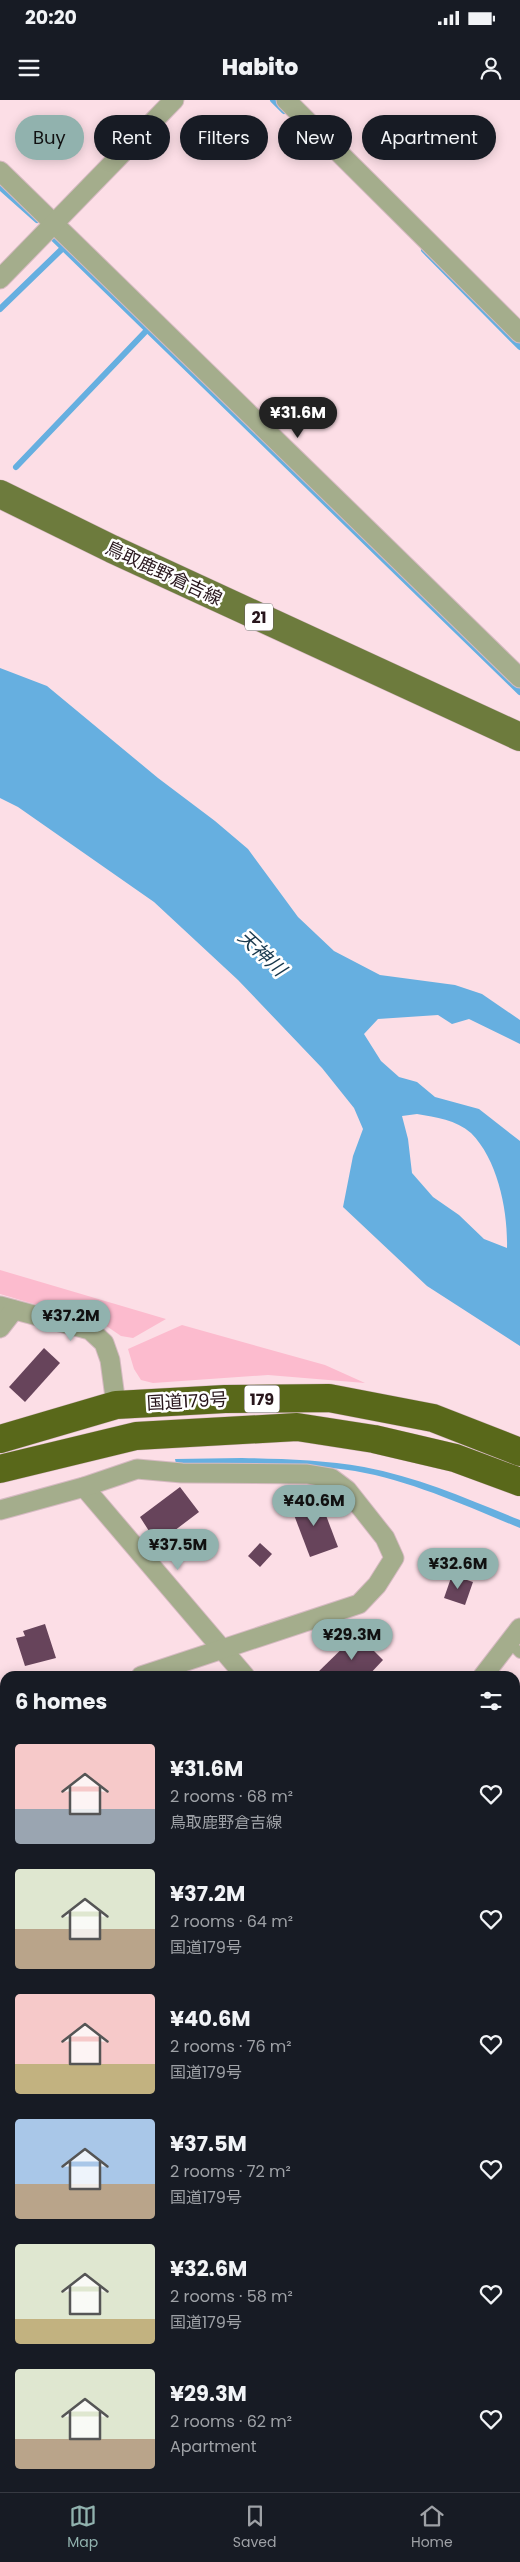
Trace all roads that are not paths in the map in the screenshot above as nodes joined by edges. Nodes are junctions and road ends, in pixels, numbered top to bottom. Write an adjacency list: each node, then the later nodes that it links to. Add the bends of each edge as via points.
1 (174, 100): 4 (street)
2 (286, 100): 6 (street)
3 (0, 171): 4 (street)
4 (53, 224): 5 (street); 8 (street)
5 (0, 279)
6 (520, 334)
7 (0, 494): 9 (main road, 鳥取鹿野倉吉線 / 21)
8 (520, 678)
9 (520, 737)
10 (7, 1308): 11 (street); 12 (street, via 90,1330 104,1343 110,1360)
11 (0, 1328)
12 (116, 1405): 13 (highway, 国道179号 / 179); 14 (highway, 国道179号 / 179, via 329,1398 434,1418)
13 (0, 1439)
14 (520, 1452)
15 (0, 1469): 16 (highway, 国道179号 / 179, via 136,1436 297,1427 374,1439 455,1458)
16 (520, 1482)
17 (84, 1487): 18 (street); 20 (street); 20 (street, via 137,1469 182,1473 307,1474 331,1478 347,1490 385,1538 394,1558 377,1585 359,1604)
18 (0, 1510)
19 (516, 1641): 23 (street)
20 (222, 1648): 21 (street); 22 (street)
21 (155, 1671)
22 (241, 1671)
23 (488, 1671)

